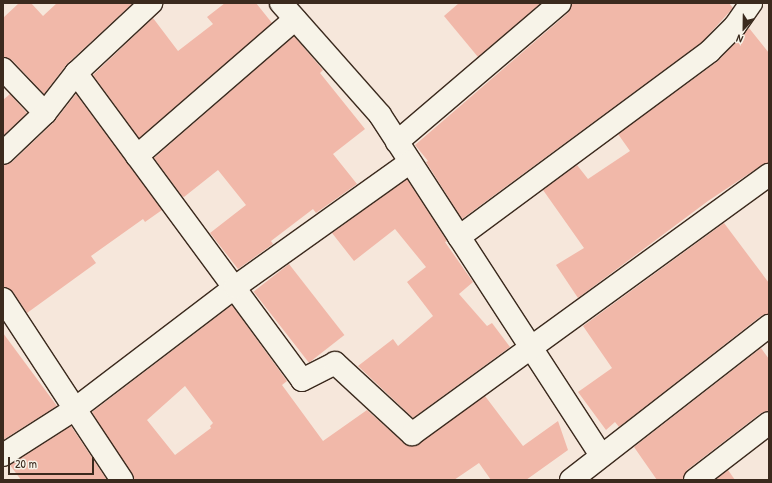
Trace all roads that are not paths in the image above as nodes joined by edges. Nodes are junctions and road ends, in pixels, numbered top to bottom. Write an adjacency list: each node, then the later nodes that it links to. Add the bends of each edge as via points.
1 (560, 3): 8 (street)
2 (751, 3): 13 (street, via 735,26 710,51)
3 (137, 7): 6 (street)
4 (288, 11): 8 (street, via 380,115); 10 (street)
5 (3, 69): 7 (street)
6 (76, 73): 7 (street); 10 (street)
7 (45, 113): 9 (street)
8 (397, 142): 11 (street)
9 (3, 154)
10 (137, 156): 14 (street)
11 (410, 162): 13 (street); 14 (street)
12 (769, 175): 17 (street)
13 (459, 237): 17 (street)
14 (235, 288): 17 (street, via 302,380 336,363 412,434); 18 (street)
15 (3, 299): 18 (street)
16 (769, 326): 21 (street)
17 (531, 347): 21 (street)
18 (75, 409): 20 (street); 22 (street)
19 (769, 423): 24 (street)
20 (3, 455)
21 (601, 455): 23 (street)
22 (122, 480)
23 (571, 480)
24 (695, 480)

